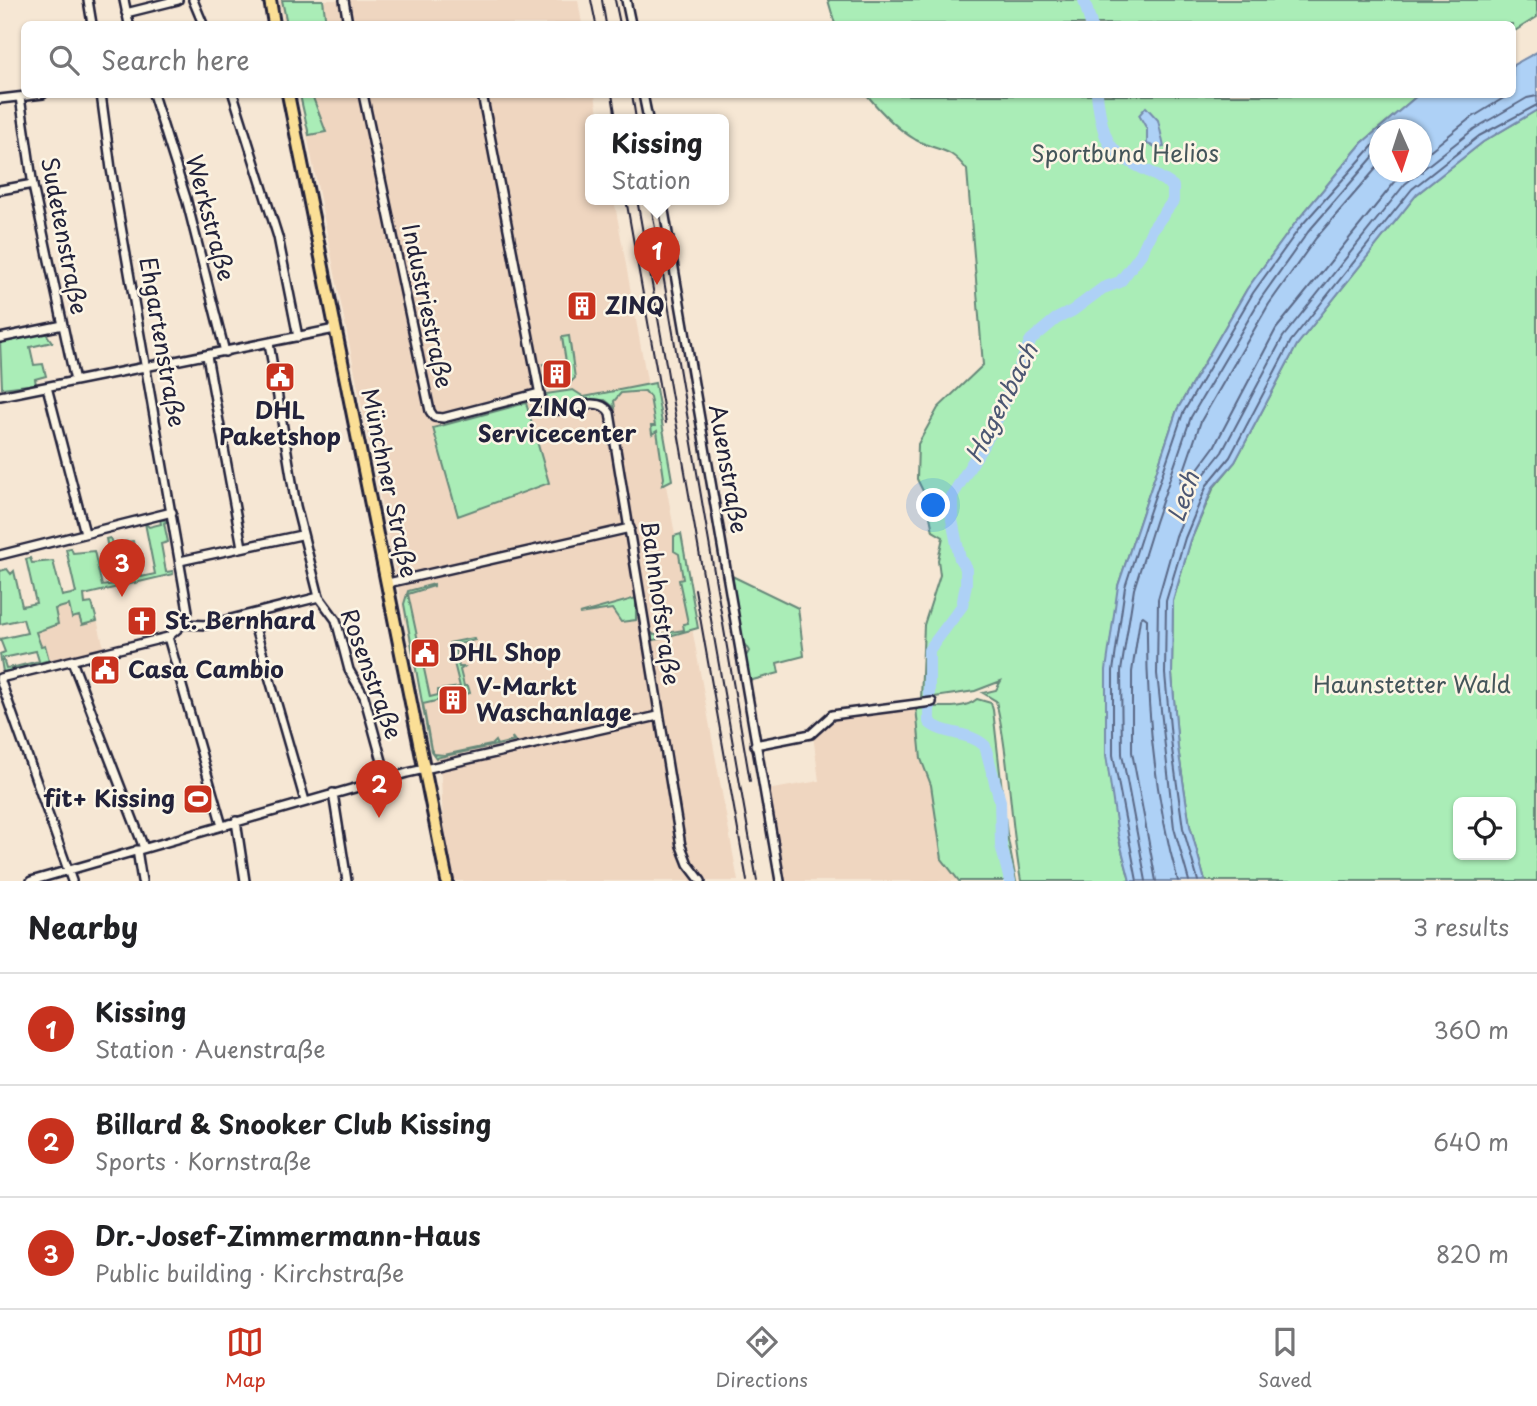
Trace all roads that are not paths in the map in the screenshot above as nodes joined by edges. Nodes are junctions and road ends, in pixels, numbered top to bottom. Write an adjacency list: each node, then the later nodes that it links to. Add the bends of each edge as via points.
1 (88, 0): 9 (street)
2 (124, 0): 8 (street)
3 (178, 0): 8 (street)
4 (193, 0): 11 (street)
5 (270, 0): 12 (main road)
6 (344, 0): 13 (street)
7 (626, 0): 14 (street)
8 (126, 13): 10 (street)
9 (92, 21)
10 (129, 21)
11 (202, 21)
12 (274, 21)
13 (348, 21)
14 (630, 21)
15 (20, 97): 22 (street); 23 (street, Sudetenstraße)
16 (102, 98): 33 (street, Ehgartenstraße)
17 (154, 98): 31 (street, Werkstraße, via 186,198)
18 (234, 98): 28 (street, via 278,237)
19 (289, 98): 27 (main road, Münchner Straße)
20 (364, 98): 36 (street, Industriestraße, via 430,411 443,418)
21 (483, 98): 36 (street)
22 (0, 99)
23 (36, 185): 24 (street); 26 (street, Sudetenstraße)
24 (0, 190)
25 (663, 205): 55 (street, Auenstraße)
26 (63, 325): 29 (street); 34 (street, Sudetenstraße)
27 (335, 329): 28 (street); 46 (main road, Münchner Straße)
28 (298, 337): 30 (street)
29 (0, 338)
30 (269, 343): 31 (street); 41 (street)
31 (225, 352): 32 (street)
32 (207, 356): 33 (street); 43 (street)
33 (147, 367): 34 (street); 38 (street, Ehgartenstraße)
34 (75, 381): 35 (street)
35 (47, 387): 37 (street); 40 (street)
36 (540, 392): 39 (street, Bahnhofstraße, via 543,405 552,411 599,403 606,406)
37 (0, 396)
38 (172, 512): 40 (street); 45 (street, Ehgartenstraße)
39 (630, 528): 46 (street); 54 (street, Bahnhofstraße)
40 (85, 533): 44 (street)
41 (302, 535): 43 (street); 47 (street)
42 (0, 545): 44 (street)
43 (242, 547): 45 (street)
44 (1, 555)
45 (180, 561): 49 (street, Ehgartenstraße, via 188,611)
46 (388, 583): 56 (main road, Münchner Straße)
47 (319, 597): 48 (street, Rosenstraße); 57 (street, Rosenstraße, via 336,620)
48 (251, 614): 49 (street, Rosenstraße, via 197,626); 59 (street)
49 (183, 624): 50 (street)
50 (167, 636): 51 (street); 61 (street)
51 (72, 661): 52 (street); 62 (street)
52 (0, 679): 63 (street)
53 (932, 702): 55 (street, via 832,715 811,734)
54 (658, 716): 56 (street); 70 (street, Bahnhofstraße, via 681,846)
55 (755, 746): 71 (street, Auenstraße)
56 (424, 770): 57 (street); 69 (main road, Münchner Straße)
57 (387, 779): 58 (street)
58 (333, 793): 59 (street); 68 (street)
59 (305, 802): 60 (street)
60 (236, 821): 61 (street); 67 (street)
61 (222, 826): 62 (street)
62 (141, 849): 63 (street); 66 (street)
63 (70, 870): 64 (street); 65 (street)
64 (31, 881)
65 (72, 881)
66 (142, 881)
67 (244, 881)
68 (347, 881)
69 (447, 881)
70 (701, 881)
71 (780, 881)

